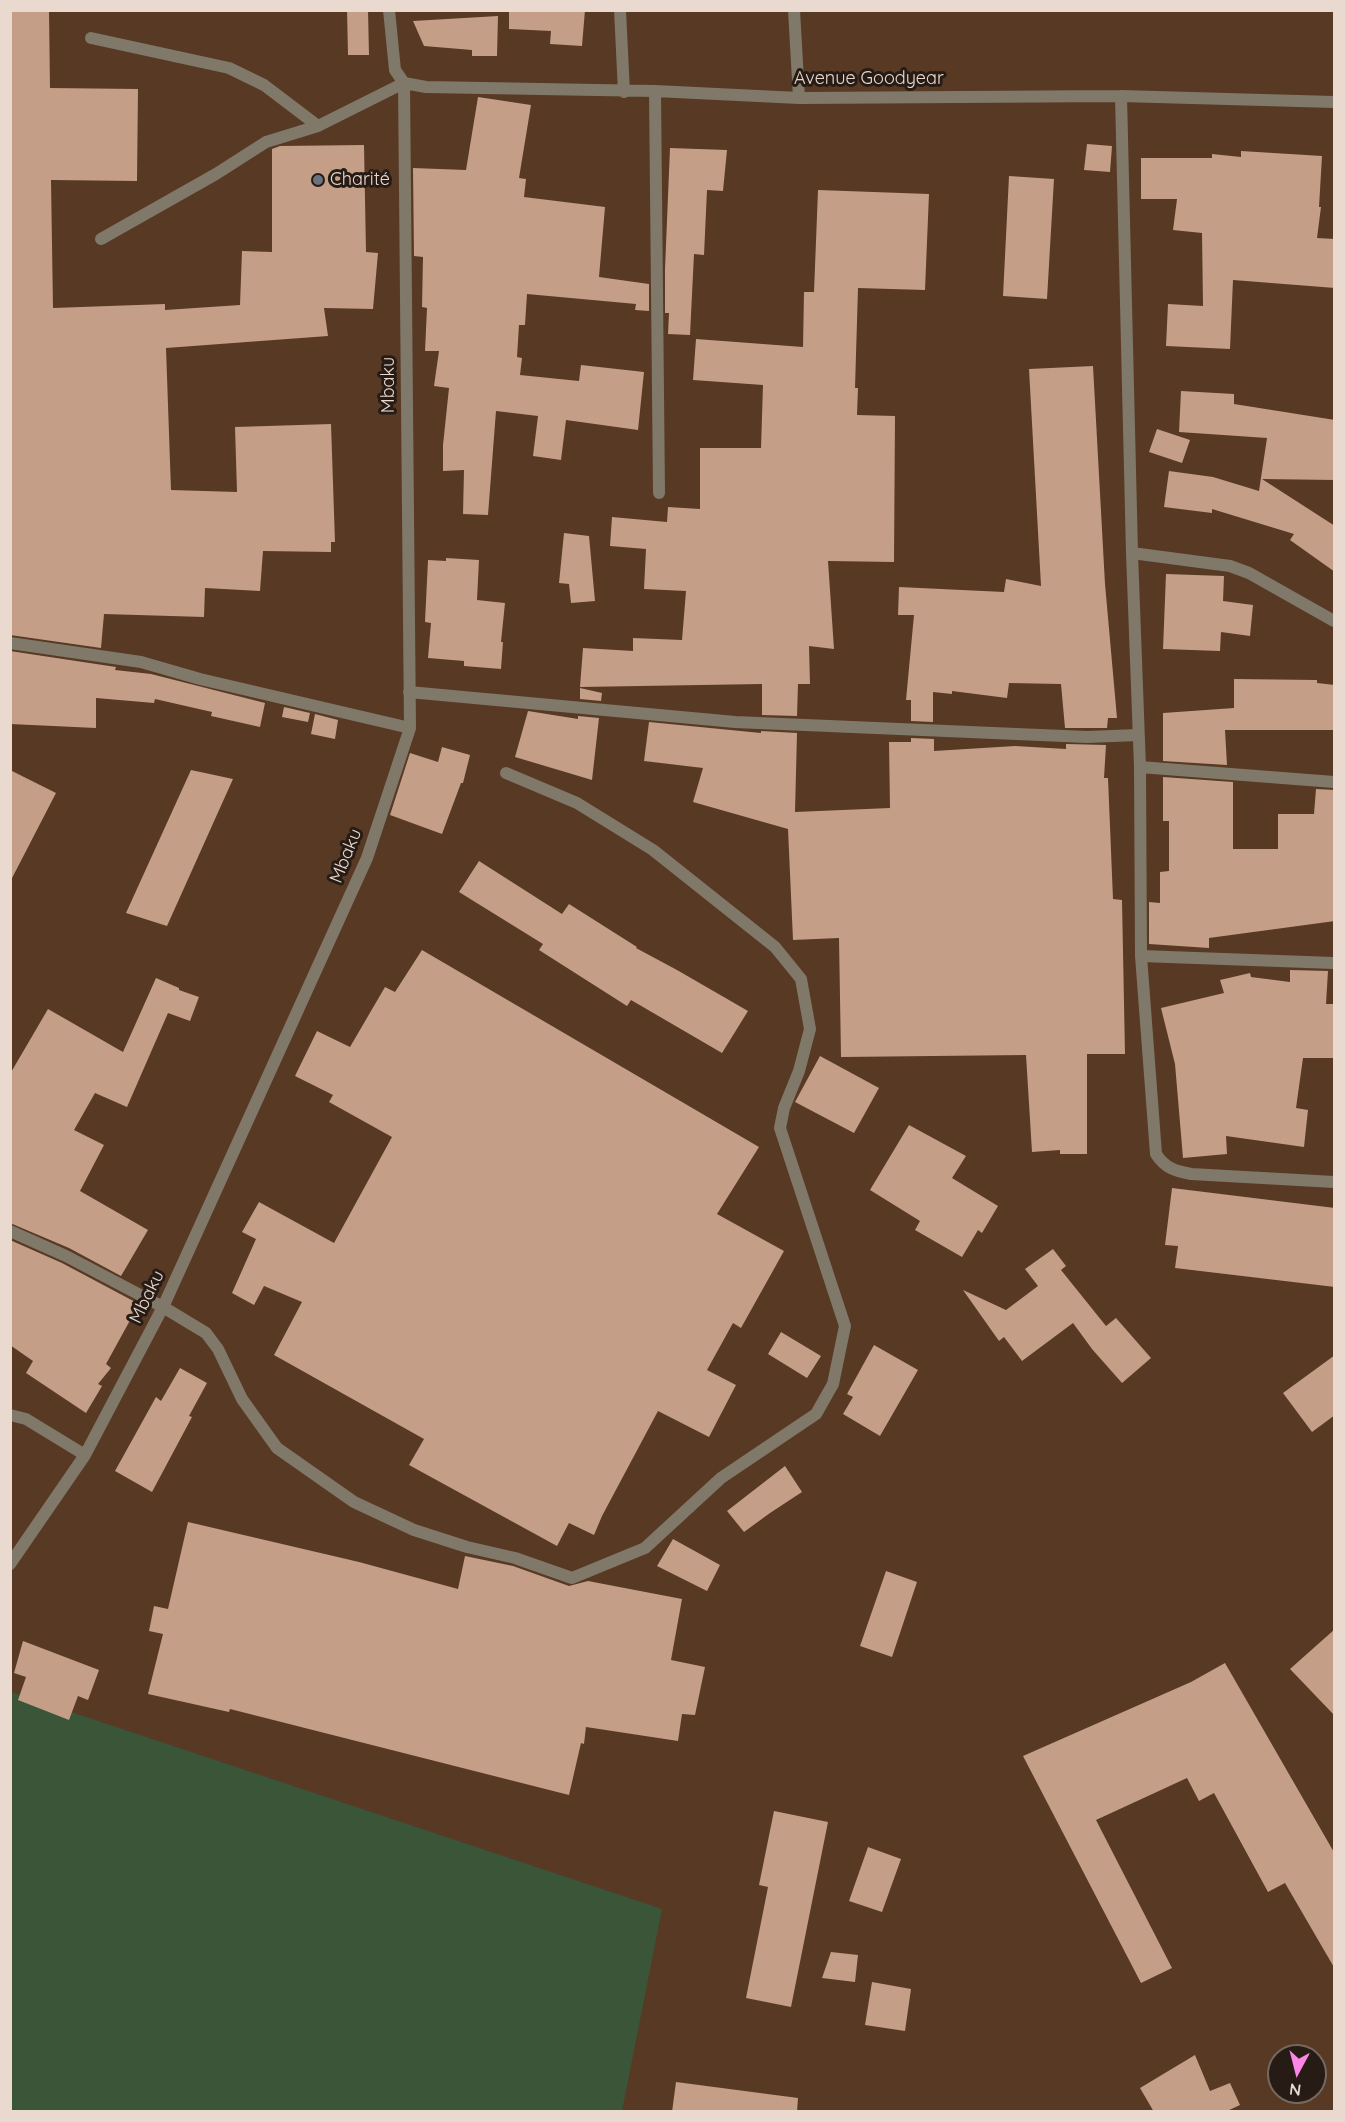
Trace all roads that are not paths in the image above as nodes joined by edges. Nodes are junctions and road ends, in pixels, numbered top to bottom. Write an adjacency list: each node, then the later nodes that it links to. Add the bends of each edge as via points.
1 (389, 10): 5 (street, via 395,70)
2 (620, 10): 6 (street)
3 (794, 10): 9 (street)
4 (91, 38): 11 (street, via 229,68 264,85)
5 (404, 83): 6 (street, Avenue Goodyear, via 426,87); 11 (street); 17 (street, Mbaku)
6 (624, 92): 7 (street, Avenue Goodyear)
7 (655, 92): 9 (street, Avenue Goodyear); 13 (street)
8 (1121, 96): 9 (street, Avenue Goodyear); 10 (street, Avenue Goodyear); 14 (street)
9 (799, 98)
10 (1335, 102)
11 (318, 126): 12 (street, via 266,142)
12 (101, 239)
13 (659, 493)
14 (1132, 553): 15 (street, via 1230,566); 19 (street)
15 (1335, 621)
16 (10, 643): 18 (street, via 141,662)
17 (409, 692): 18 (street, Mbaku); 19 (street, via 735,722)
18 (410, 728): 27 (street, Mbaku, via 367,858)
19 (1138, 735): 20 (street)
20 (1140, 766): 22 (street); 23 (street)
21 (506, 773): 27 (street, via 577,803 653,850 775,947 801,979 810,1029 780,1128 845,1326 832,1384 816,1413 721,1478 645,1548 572,1578 414,1530 354,1502 277,1448 242,1399 206,1333)
22 (1335, 782)
23 (1141, 956): 24 (street); 25 (street, via 1156,1154 1163,1165 1191,1174)
24 (1335, 963)
25 (1335, 1182)
26 (10, 1231): 27 (street)
27 (163, 1308): 29 (street, Mbaku)
28 (10, 1414): 29 (street, via 26,1419)
29 (85, 1455): 30 (street, Mbaku)
30 (10, 1564)

